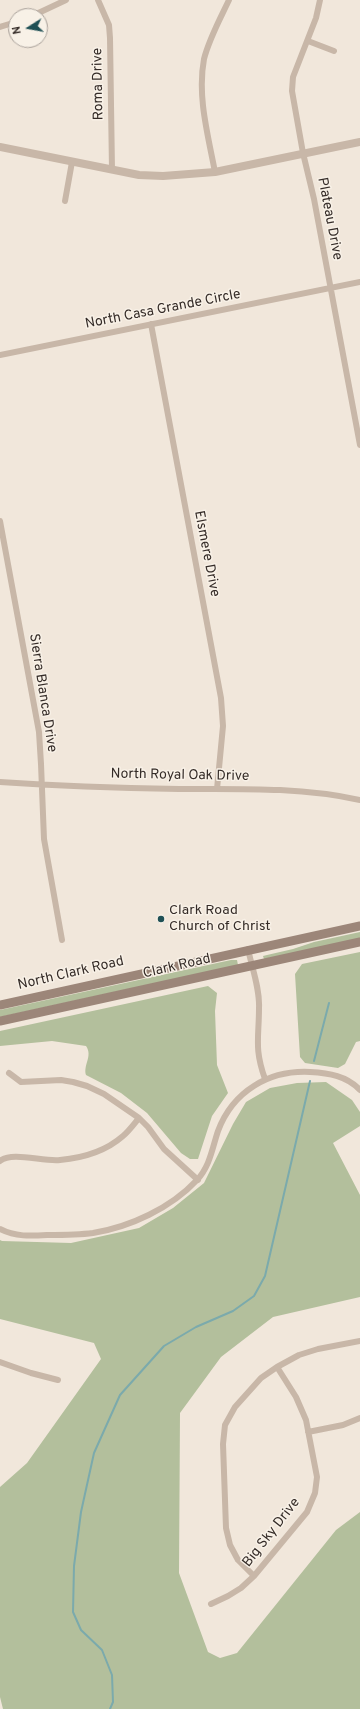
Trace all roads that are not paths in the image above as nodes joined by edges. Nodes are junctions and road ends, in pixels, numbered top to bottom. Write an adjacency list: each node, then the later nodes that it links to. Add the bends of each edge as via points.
1 (66, 0): 5 (street)
2 (98, 0): 12 (street, Roma Drive, via 109,25)
3 (229, 0): 13 (street, via 209,43 202,82 204,116)
4 (320, 0): 6 (street, Plateau Drive)
5 (48, 8)
6 (308, 41): 7 (street); 10 (street, Plateau Drive, via 293,77 292,91)
7 (334, 51)
8 (360, 142): 10 (street)
9 (0, 147): 11 (street)
10 (303, 153): 13 (street); 16 (street, Plateau Drive)
11 (72, 162): 12 (street); 14 (street)
12 (112, 170): 13 (street, via 163,176)
13 (215, 172)
14 (65, 201)
15 (360, 282): 16 (street, North Casa Grande Circle)
16 (331, 289): 17 (street, North Casa Grande Circle); 19 (street, Plateau Drive)
17 (151, 324): 18 (street, North Casa Grande Circle); 23 (street, Elsmere Drive, via 221,698 223,726)
18 (0, 355)
19 (360, 446)
20 (0, 521): 22 (street, Sierra Blanca Drive, via 39,732)
21 (0, 782): 22 (street, North Royal Oak Drive)
22 (42, 785): 23 (street, North Royal Oak Drive); 26 (street, Sierra Blanca Drive, via 44,839)
23 (217, 789): 24 (street, North Royal Oak Drive, via 284,790)
24 (360, 800)
25 (360, 926): 28 (main road, North Clark Road)
26 (62, 940)
27 (360, 942): 29 (main road, Clark Road)
28 (248, 949): 29 (street); 30 (main road, North Clark Road)
29 (251, 965): 31 (main road, Clark Road); 33 (street, via 259,1007 257,1047)
30 (0, 1005)
31 (0, 1021)
32 (9, 1073): 35 (street, via 20,1082 61,1080 87,1086)
33 (265, 1079): 34 (street, via 292,1072 328,1073 350,1082); 37 (street, via 250,1087 226,1114 207,1167)
34 (360, 1090)
35 (139, 1118): 36 (street, via 123,1136 86,1156 59,1160 14,1156); 37 (street, via 164,1149)
36 (0, 1161)
37 (198, 1180): 38 (street, via 158,1209 110,1229 76,1235 24,1236)
38 (0, 1229)
39 (360, 1341): 41 (street, via 299,1355)
40 (0, 1362): 42 (street)
41 (277, 1367): 44 (street, Big Sky Drive, via 301,1407); 45 (street, via 261,1378 235,1407 225,1425 223,1444 226,1528 230,1545 238,1560)
42 (58, 1380)
43 (360, 1418): 44 (street, via 342,1425)
44 (308, 1432): 45 (street, Big Sky Drive, via 317,1477 315,1493 307,1512)
45 (254, 1576): 46 (street, Big Sky Drive, via 232,1594)
46 (211, 1604)

